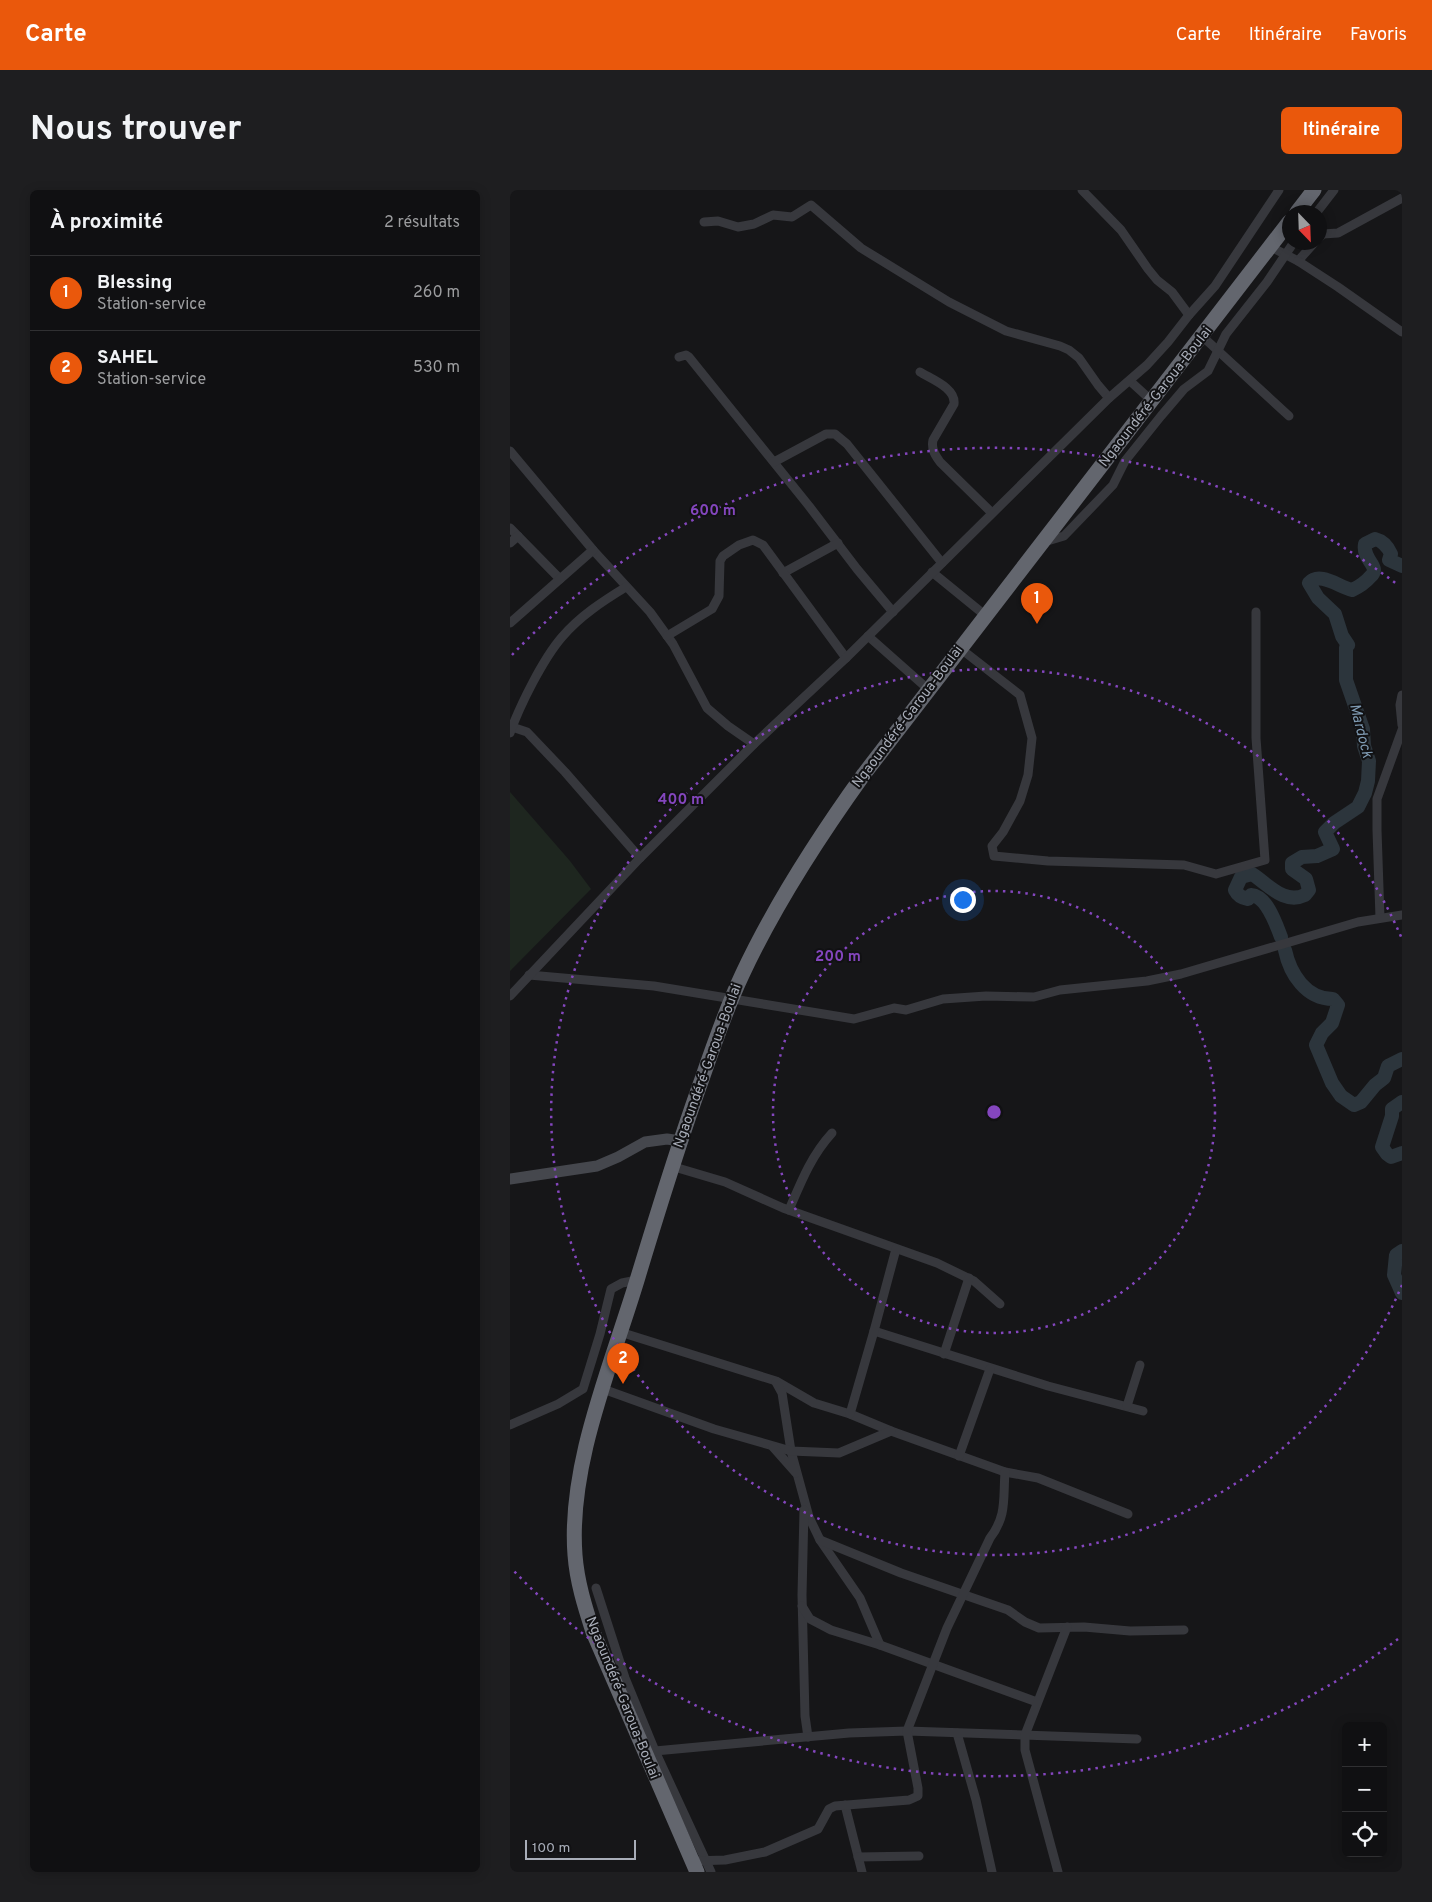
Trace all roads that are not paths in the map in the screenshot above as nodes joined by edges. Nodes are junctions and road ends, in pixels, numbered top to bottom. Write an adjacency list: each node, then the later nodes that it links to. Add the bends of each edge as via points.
1 (1082, 190): 16 (street, via 1122,230 1148,269 1172,292)
2 (1279, 190): 16 (street, via 1215,286)
3 (1314, 190): 6 (highway)
4 (1334, 190): 7 (street)
5 (1402, 198): 10 (street, via 1338,233)
6 (1302, 205)
7 (1322, 205)
8 (704, 222): 23 (street, via 718,221 738,227 773,215 792,217 812,205 861,248 949,302 1006,331 1069,350 1079,358)
9 (1282, 233): 11 (highway, Ngaoundéré-Garoua-Boulai)
10 (1327, 234)
11 (1271, 247): 14 (street); 18 (highway, Ngaoundéré-Garoua-Boulai)
12 (1289, 250): 14 (street)
13 (1309, 250): 15 (street)
14 (1286, 254): 15 (street); 19 (street)
15 (1298, 262): 17 (street)
16 (1188, 315): 22 (street, via 1168,342)
17 (1402, 332)
18 (1202, 337): 19 (street); 24 (highway, Ngaoundéré-Garoua-Boulai)
19 (1218, 349): 25 (street); 31 (street, via 1208,371 1184,389 1161,416 1125,461 1112,485 1064,536)
20 (679, 357): 27 (street, via 689,357)
21 (920, 372): 28 (street, via 950,391 954,399 933,440 933,451 940,462)
22 (1130, 381): 23 (street); 24 (street)
23 (1109, 398): 28 (street)
24 (1152, 401): 31 (highway, Ngaoundéré-Garoua-Boulai)
25 (1289, 416)
26 (510, 451): 34 (street)
27 (774, 462): 33 (street); 35 (street, via 826,434 835,434)
28 (992, 513): 35 (street)
29 (510, 528): 30 (street)
30 (518, 536): 32 (street); 38 (street)
31 (1043, 542): 42 (highway, Ngaoundéré-Garoua-Boulai)
32 (510, 543)
33 (838, 544): 37 (street); 40 (street)
34 (593, 550): 38 (street); 39 (street)
35 (942, 562): 36 (street)
36 (932, 572): 40 (street); 42 (street)
37 (783, 573): 44 (street, via 764,545 753,540 739,545 720,561 719,596 712,608); 47 (street)
38 (560, 579): 43 (street)
39 (626, 587): 44 (street); 51 (street, via 596,606 561,638)
40 (893, 612): 45 (street)
41 (1256, 612): 46 (street, via 1256,738 1265,860 1216,874 1184,865 994,856 992,846 1020,801 1028,774 1032,738 1020,695)
42 (986, 616): 46 (highway, Ngaoundéré-Garoua-Boulai)
43 (510, 623)
44 (668, 636): 53 (street, via 707,708)
45 (868, 636): 47 (street); 48 (street)
46 (960, 649): 48 (highway, Ngaoundéré-Garoua-Boulai)
47 (846, 658): 53 (street)
48 (929, 690): 59 (highway, Ngaoundéré-Garoua-Boulai, via 864,774 801,865)
49 (1402, 695): 50 (street)
50 (1402, 725)
51 (511, 728): 54 (street, via 527,732)
52 (1402, 730): 56 (street, via 1377,798)
53 (754, 744): 54 (street)
54 (640, 858): 57 (street)
55 (1402, 915): 56 (street)
56 (1380, 918): 59 (street, via 1181,974 1060,990 1034,997 943,999 906,1010 894,1008 854,1019)
57 (530, 975): 58 (street); 59 (street, via 654,986)
58 (510, 996)
59 (732, 1000): 61 (highway, Ngaoundéré-Garoua-Boulai)
60 (832, 1133): 64 (street, via 819,1147)
61 (680, 1141): 62 (highway, Ngaoundéré-Garoua-Boulai); 63 (street, via 645,1142 597,1166)
62 (671, 1166): 64 (street, via 726,1182); 67 (highway, Ngaoundéré-Garoua-Boulai)
63 (510, 1179)
64 (789, 1210): 65 (street)
65 (896, 1249): 66 (street); 69 (street)
66 (969, 1278): 68 (street); 71 (street)
67 (637, 1280): 70 (highway, Ngaoundéré-Garoua-Boulai); 79 (street, via 611,1289 583,1388 558,1404)
68 (1000, 1304)
69 (874, 1331): 71 (street); 78 (street)
70 (620, 1332): 74 (street); 75 (highway, Ngaoundéré-Garoua-Boulai)
71 (944, 1354): 73 (street)
72 (1140, 1364): 76 (street)
73 (990, 1369): 76 (street); 83 (street)
74 (776, 1381): 78 (street, via 814,1403); 82 (street, via 782,1393)
75 (603, 1389): 81 (street); 104 (highway, Ngaoundéré-Garoua-Boulai, via 580,1474 574,1512 580,1592 592,1632)
76 (1127, 1406): 77 (street)
77 (1143, 1411)
78 (850, 1414): 80 (street)
79 (510, 1425)
80 (891, 1431): 82 (street, via 839,1453); 83 (street)
81 (772, 1446): 82 (street); 85 (street)
82 (791, 1451): 85 (street)
83 (959, 1456): 84 (street)
84 (1005, 1472): 87 (street, via 1038,1478); 90 (street, via 1005,1503 999,1526)
85 (799, 1477): 86 (street)
86 (805, 1499): 88 (street); 91 (street)
87 (1128, 1514)
88 (820, 1540): 90 (street); 94 (street, via 860,1598)
89 (596, 1588): 102 (street, via 625,1678)
90 (962, 1594): 92 (street, via 1008,1610 1039,1628); 95 (street)
91 (802, 1606): 94 (street, via 810,1619 831,1630); 100 (street)
92 (1067, 1627): 93 (street); 96 (street)
93 (1184, 1630)
94 (880, 1645): 95 (street)
95 (933, 1664): 96 (street); 97 (street)
96 (1037, 1702): 99 (street)
97 (907, 1731): 98 (street); 100 (street); 105 (street, via 918,1796 909,1800)
98 (957, 1733): 99 (street); 111 (street)
99 (1024, 1735): 101 (street); 112 (street, via 1025,1750)
100 (808, 1737): 102 (street)
101 (1137, 1739)
102 (655, 1751): 103 (street)
103 (670, 1782): 104 (street); 108 (street)
104 (663, 1796): 108 (highway, Ngaoundéré-Garoua-Boulai)
105 (845, 1805): 107 (street); 108 (street, via 829,1809 818,1830 765,1852)
106 (919, 1856): 107 (street)
107 (858, 1857): 110 (street)
108 (698, 1865): 109 (street)
109 (711, 1872)
110 (862, 1872)
111 (992, 1872)
112 (1058, 1872)

